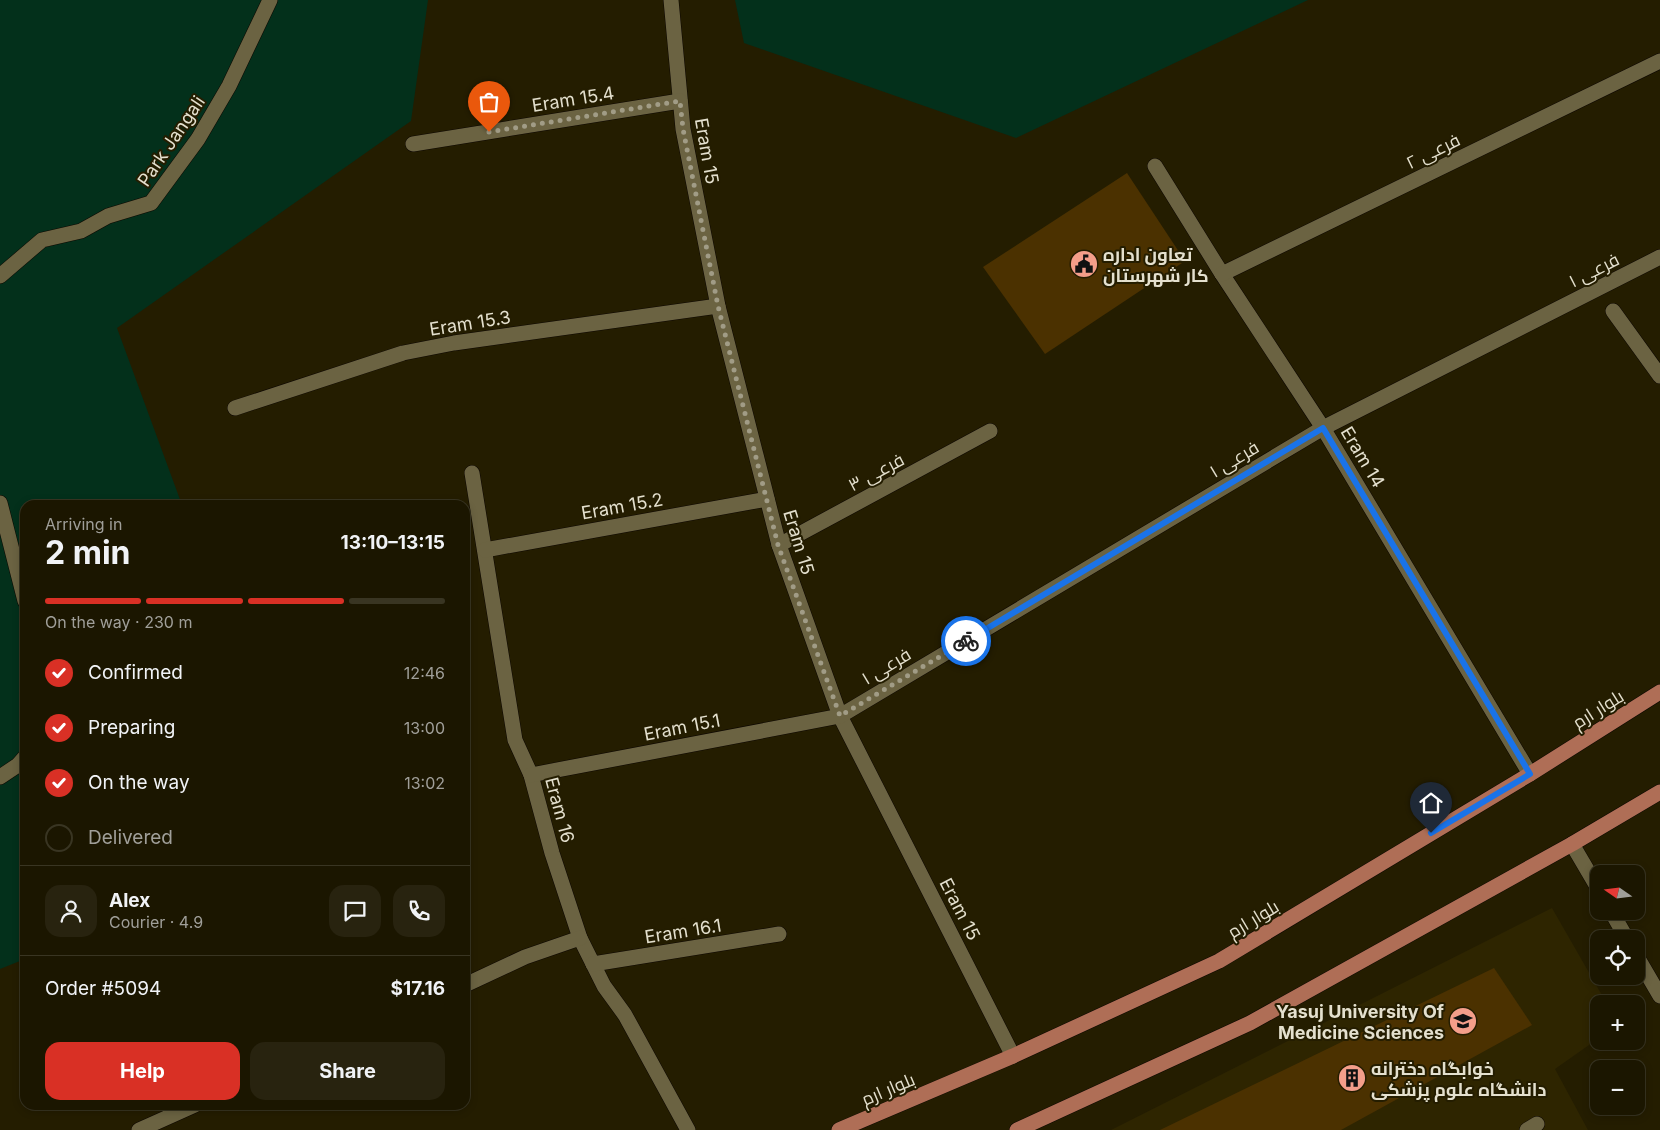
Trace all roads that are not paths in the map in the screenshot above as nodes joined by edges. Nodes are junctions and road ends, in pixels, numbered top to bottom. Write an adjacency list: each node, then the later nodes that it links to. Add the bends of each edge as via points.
1 (270, 0): 9 (street, Park Jangali, via 229,86 198,139 151,203 108,216 81,230 42,240)
2 (672, 0): 4 (street, Eram 15)
3 (1660, 61): 8 (street, فرعی ۲)
4 (680, 101): 5 (street, Eram 15.4); 10 (street, Eram 15)
5 (412, 144)
6 (1154, 166): 8 (street, Eram 14)
7 (1660, 258): 14 (street, فرعی ۱)
8 (1222, 274): 14 (street, Eram 14)
9 (0, 276)
10 (718, 306): 13 (street, Eram 15.3, via 403,353); 17 (street, Eram 15)
11 (1613, 311): 12 (street)
12 (1660, 376)
13 (235, 408)
14 (1323, 428): 23 (street, فرعی ۱); 25 (street, Eram 14)
15 (990, 431): 19 (street, فرعی ۳)
16 (472, 473): 20 (street, Eram 16)
17 (766, 499): 19 (street, Eram 15); 20 (street, Eram 15.2)
18 (0, 503): 21 (street)
19 (778, 545): 23 (street, Eram 15)
20 (485, 550): 26 (street, Eram 16, via 515,740)
21 (20, 581)
22 (1660, 692): 25 (main road, بلوار ارم)
23 (840, 716): 26 (street, Eram 15.1); 37 (street, Eram 15)
24 (20, 763): 27 (street)
25 (1530, 774): 37 (main road, بلوار ارم, via 1219,961)
26 (531, 775): 32 (street, Eram 16)
27 (0, 777)
28 (1660, 792): 29 (main road)
29 (1572, 844): 30 (street); 42 (main road, via 1250,1023)
30 (1590, 875)
31 (779, 934): 33 (street, Eram 16.1)
32 (580, 938): 33 (street, Eram 16); 35 (street, via 525,957)
33 (593, 964): 40 (street, Eram 16)
34 (1645, 970): 36 (street)
35 (470, 983)
36 (1660, 996)
37 (1013, 1056): 41 (main road, بلوار ارم)
38 (184, 1110): 39 (street)
39 (138, 1130)
40 (688, 1130)
41 (839, 1130)
42 (1017, 1130)

